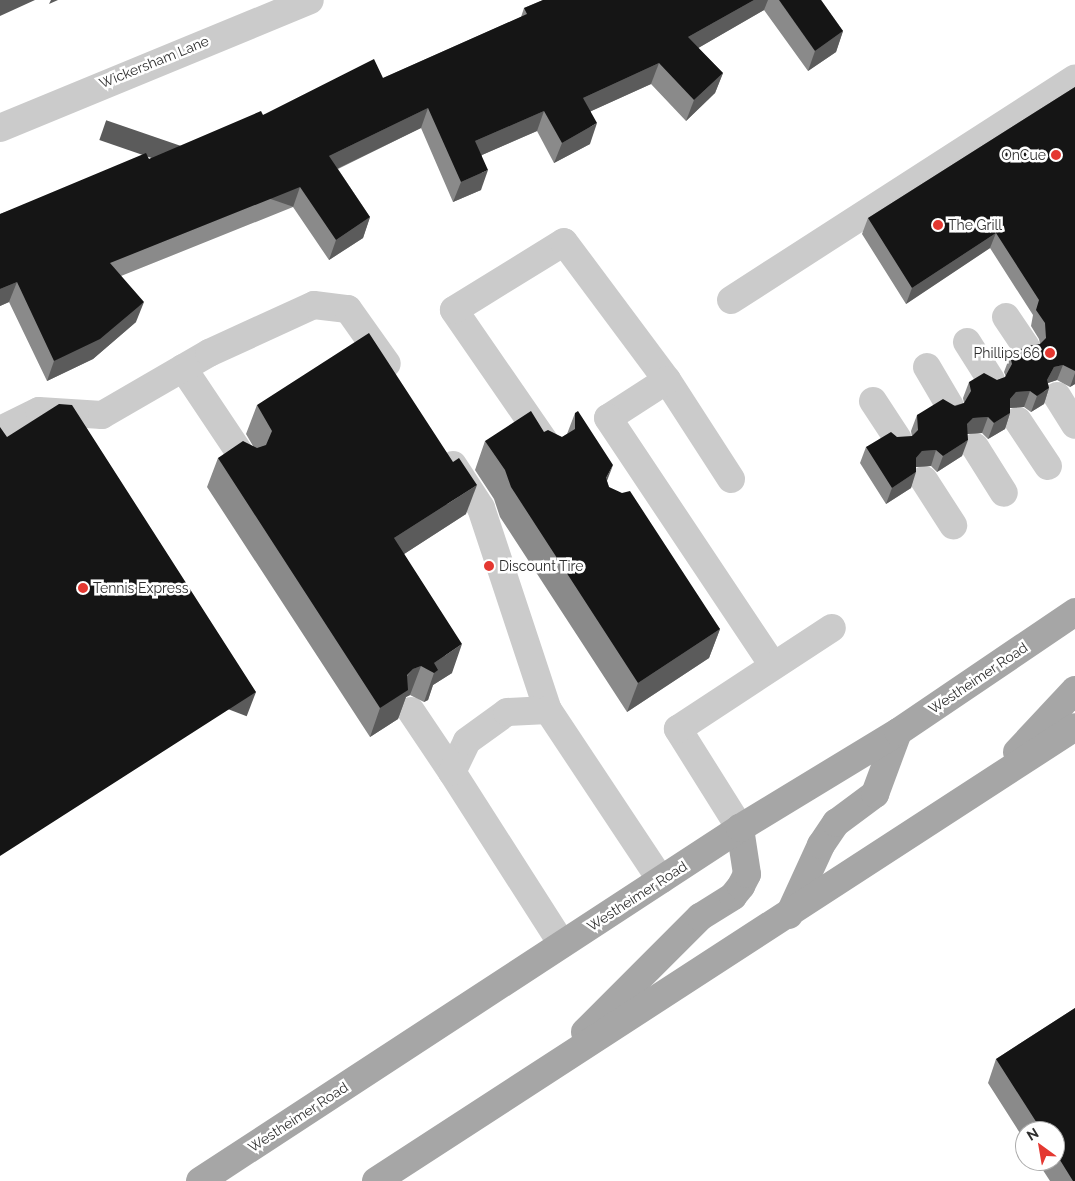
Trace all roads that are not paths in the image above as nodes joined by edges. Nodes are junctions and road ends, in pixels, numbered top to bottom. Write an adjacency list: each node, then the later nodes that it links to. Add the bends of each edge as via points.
1 (310, 0): 3 (street, Wickersham Lane)
2 (1075, 78): 4 (street)
3 (0, 128)
4 (731, 300)
5 (1006, 317): 7 (street)
6 (967, 342): 11 (street)
7 (1026, 347)
8 (927, 367): 15 (street)
9 (183, 368): 12 (street, via 208,353 314,305 348,309); 18 (street, via 102,415 39,411); 23 (street)
10 (667, 380): 22 (street, via 564,242 454,310); 25 (street); 27 (street, via 608,418)
11 (991, 380)
12 (400, 384)
13 (1057, 396): 17 (street)
14 (873, 401): 19 (street)
15 (950, 406)
16 (1018, 420): 24 (street)
17 (1075, 425)
18 (0, 430)
19 (898, 439)
20 (438, 442): 36 (street, via 481,508)
21 (975, 447): 28 (street)
22 (551, 451)
23 (246, 462)
24 (1048, 466)
25 (731, 479)
26 (924, 480): 30 (street)
27 (650, 482): 29 (street); 33 (street)
28 (1004, 493)
29 (626, 497)
30 (953, 525)
31 (1075, 612): 38 (main road, Westheimer Road)
32 (832, 628): 33 (street)
33 (773, 665): 41 (street, via 678,730)
34 (1075, 690): 40 (main road)
35 (411, 710): 39 (street)
36 (548, 710): 39 (street, via 507,712 467,741); 42 (street)
37 (1075, 727): 40 (main road)
38 (898, 732): 41 (main road, Westheimer Road); 43 (main road, via 875,794 836,823)
39 (452, 772): 44 (street)
40 (989, 782): 43 (main road)
41 (740, 828): 42 (main road, Westheimer Road); 45 (main road, via 747,874 741,886 733,896 700,917)
42 (661, 880): 44 (main road, Westheimer Road)
43 (789, 915): 45 (main road)
44 (562, 944): 46 (main road, Westheimer Road)
45 (547, 1070): 47 (main road)
46 (200, 1181)
47 (376, 1181)

